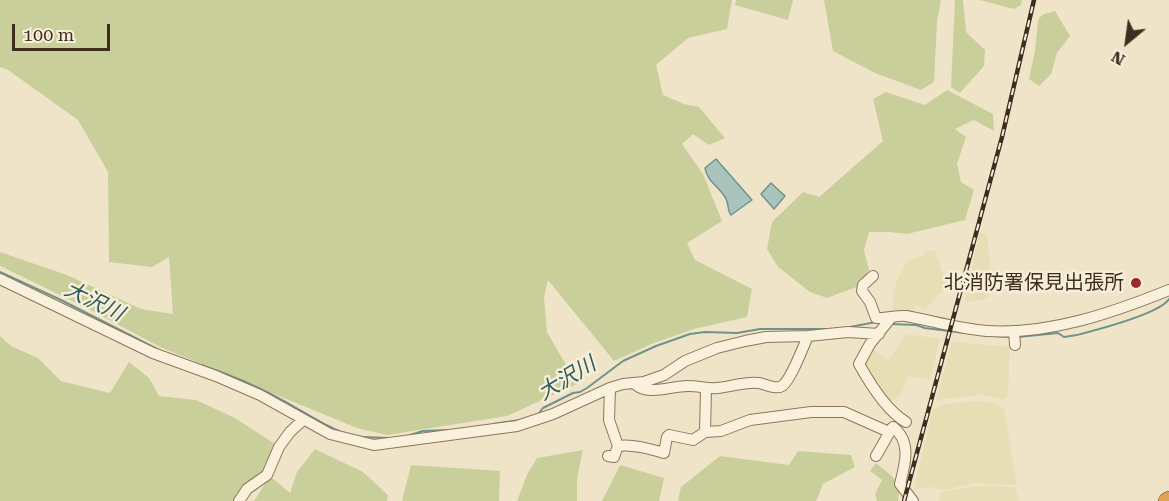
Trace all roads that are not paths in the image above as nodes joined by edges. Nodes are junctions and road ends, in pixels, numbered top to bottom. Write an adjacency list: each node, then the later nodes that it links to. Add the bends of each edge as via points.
1 (873, 276): 4 (street, via 862,291 876,318)
2 (0, 279): 10 (street, via 153,353 260,395)
3 (1169, 290): 4 (street, via 1101,315 1014,337 906,316)
4 (890, 319): 5 (street)
5 (880, 331): 6 (street); 11 (street, via 859,364)
6 (808, 336): 7 (street, via 766,337 717,348 664,375); 9 (street, via 783,386 746,383)
7 (623, 384): 8 (street); 9 (street, via 661,390)
8 (610, 388): 10 (street, via 517,426 385,445 348,440); 13 (street, via 609,420)
9 (706, 388): 12 (street)
10 (303, 420): 16 (street, via 279,447 267,475 247,489)
11 (896, 425): 12 (street, via 844,412 811,412 750,420 721,431); 15 (street); 17 (street, via 907,457 900,483)
12 (705, 432): 13 (street, via 693,440 667,436 664,453)
13 (618, 446): 14 (street, via 615,455)
14 (608, 456)
15 (876, 456)
16 (239, 501)
17 (913, 501)

